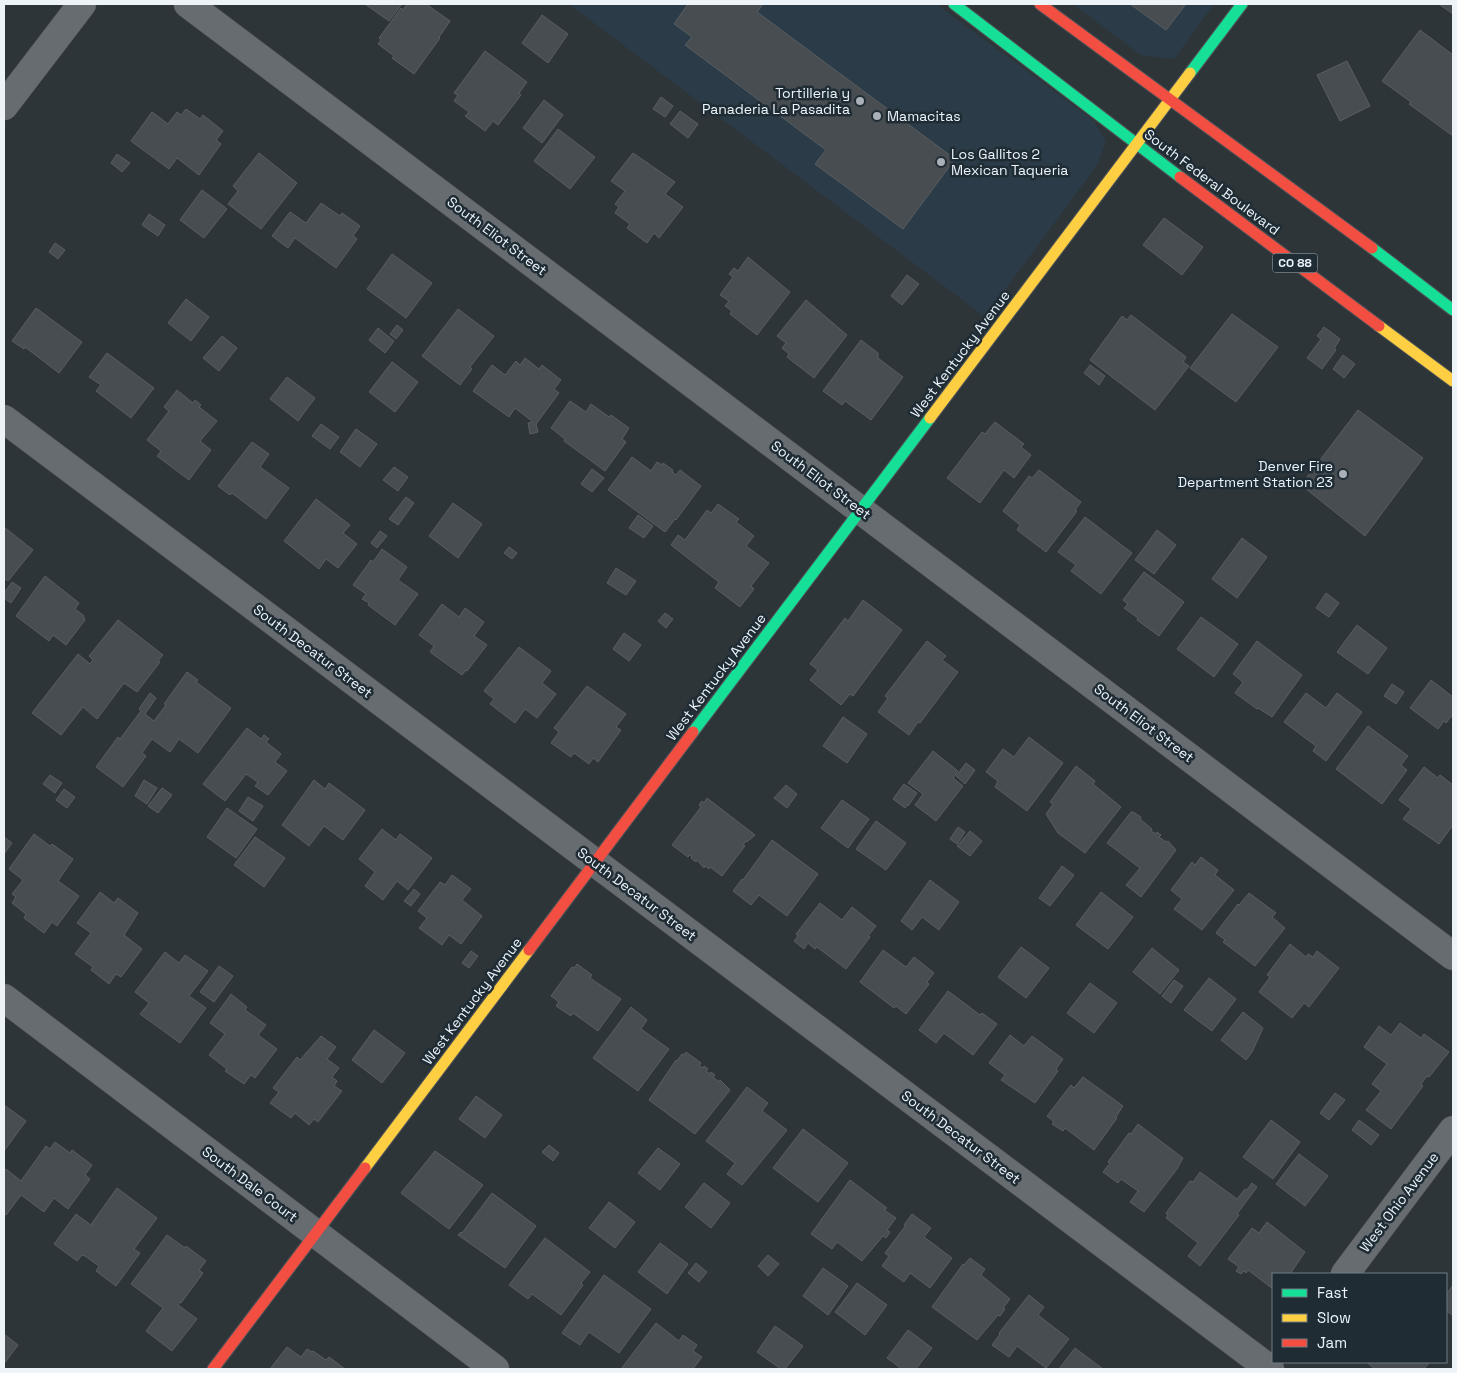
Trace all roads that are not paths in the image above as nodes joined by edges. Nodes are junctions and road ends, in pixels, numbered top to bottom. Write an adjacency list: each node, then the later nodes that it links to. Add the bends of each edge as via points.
1 (82, 4): 7 (street)
2 (188, 4): 12 (street, South Eliot Street)
3 (954, 4): 8 (street, South Federal Boulevard / CO 88)
4 (1040, 4): 6 (street)
5 (1242, 4): 6 (street, West Kentucky Avenue)
6 (1170, 100): 8 (street, West Kentucky Avenue); 9 (street)
7 (4, 106)
8 (1137, 144): 10 (street, South Federal Boulevard / CO 88); 12 (street, West Kentucky Avenue)
9 (1453, 310)
10 (1453, 381)
11 (4, 419): 13 (street, South Decatur Street)
12 (861, 510): 13 (street, West Kentucky Avenue); 14 (street, South Eliot Street)
13 (595, 862): 17 (street, West Kentucky Avenue); 21 (street, South Decatur Street)
14 (1453, 956)
15 (4, 998): 17 (street, South Dale Court)
16 (1453, 1130): 18 (street, West Ohio Avenue)
17 (316, 1234): 19 (street, West Kentucky Avenue); 20 (street, South Dale Court)
18 (1346, 1273)
19 (213, 1369)
20 (495, 1369)
21 (1271, 1369)

